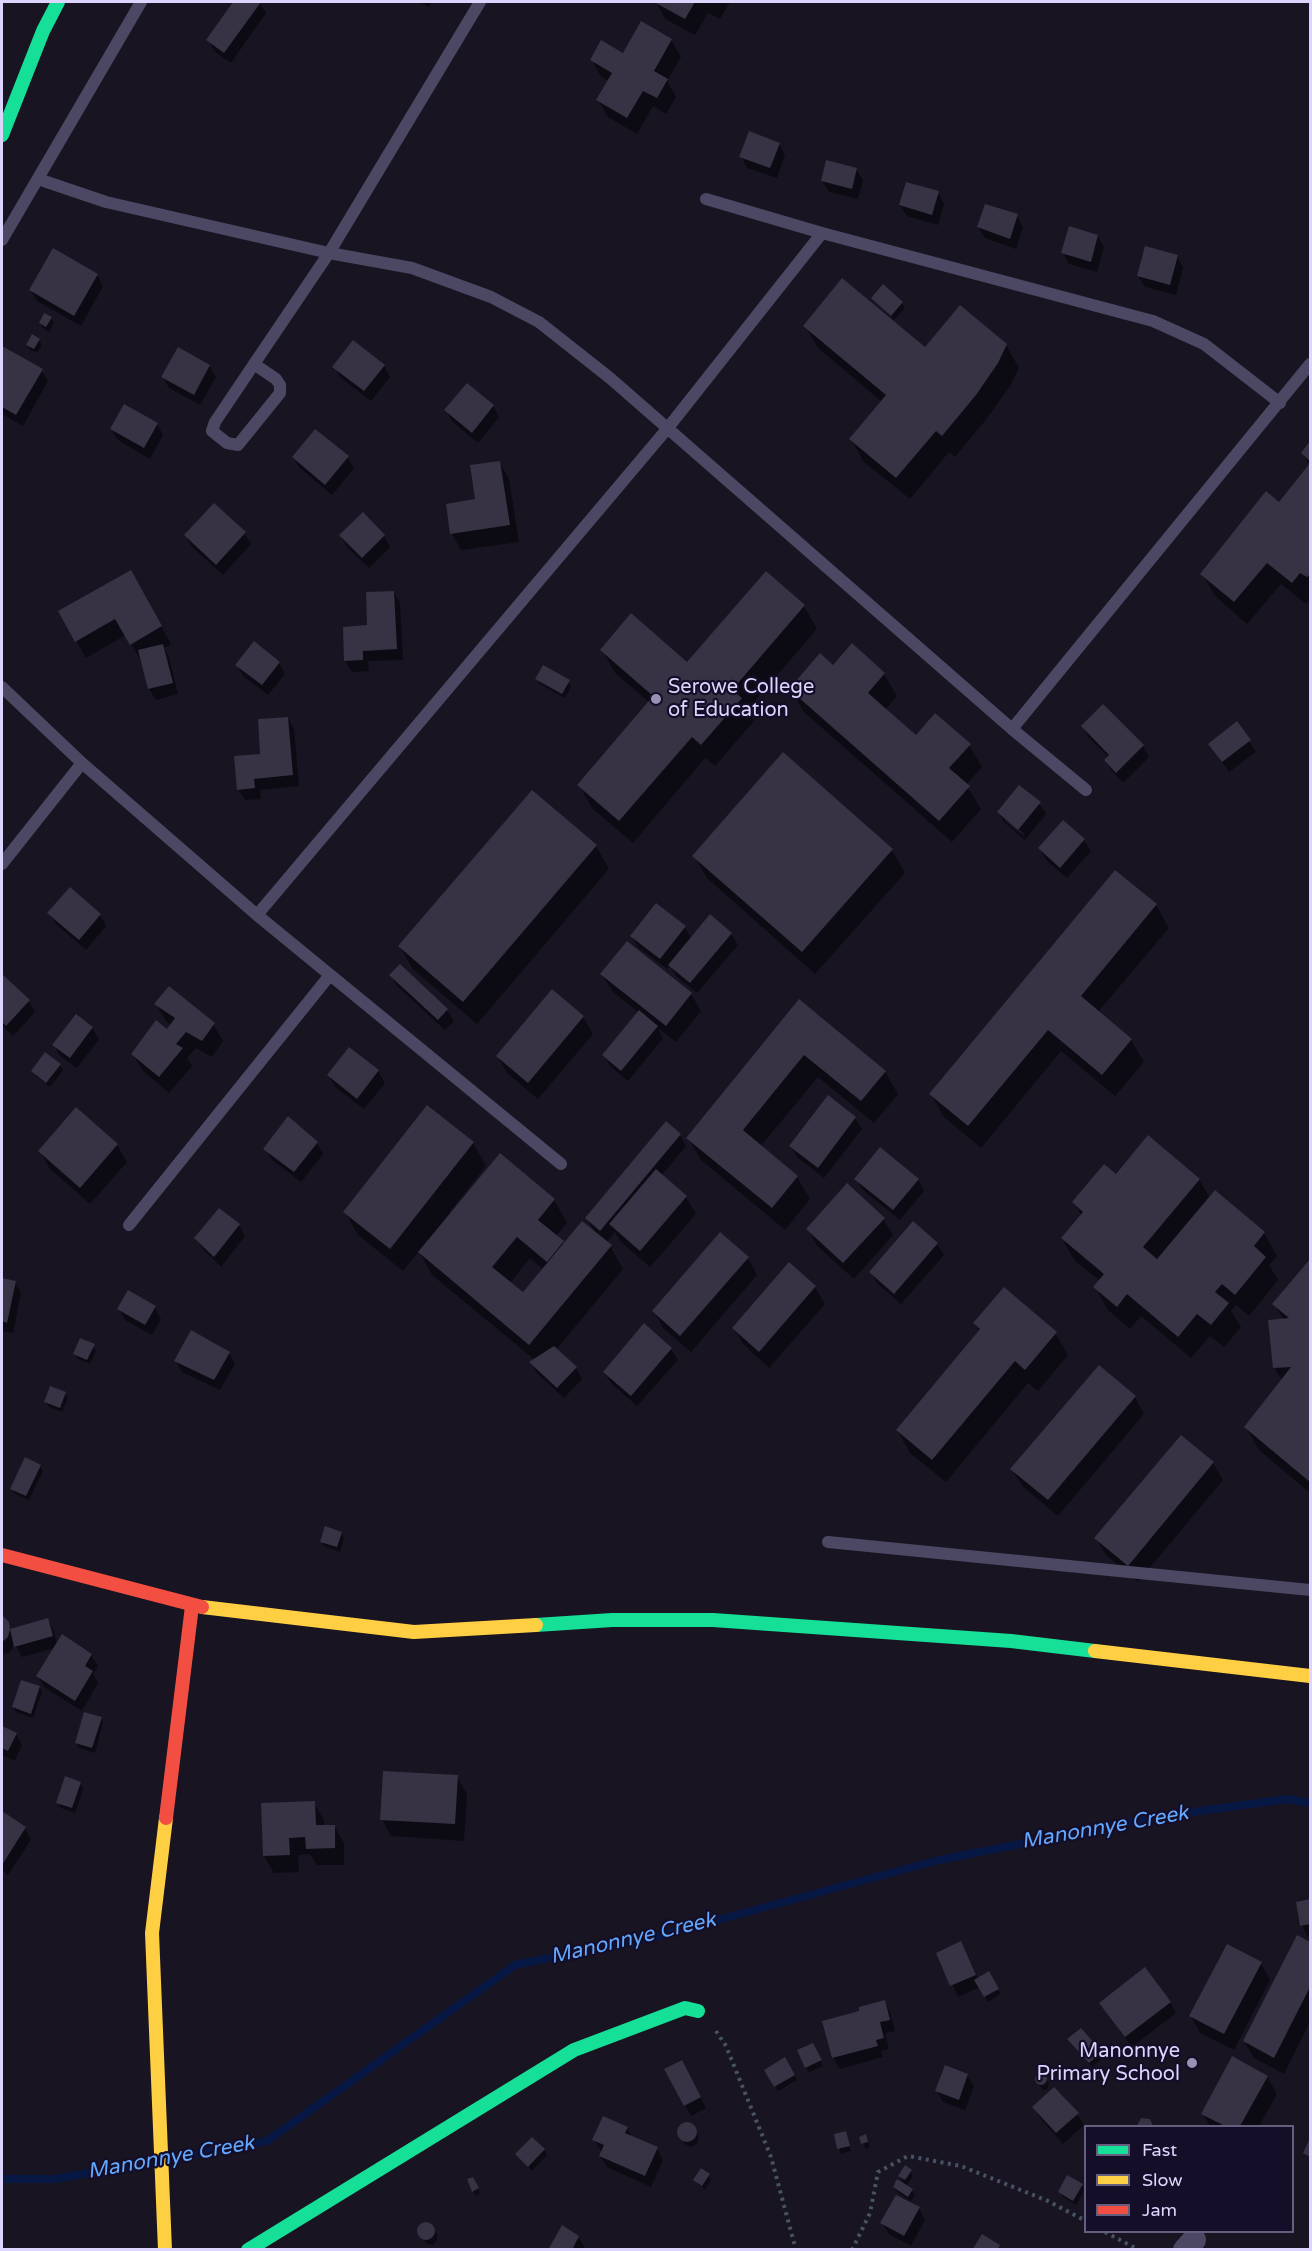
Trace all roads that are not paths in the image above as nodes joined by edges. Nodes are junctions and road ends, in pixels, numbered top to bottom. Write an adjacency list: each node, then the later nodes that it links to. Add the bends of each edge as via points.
1 (58, 2): 4 (street)
2 (141, 2): 5 (lane)
3 (480, 2): 9 (lane)
4 (2, 135)
5 (38, 179): 8 (lane); 9 (lane, via 106,202)
6 (706, 199): 7 (lane)
7 (822, 233): 12 (lane, via 1153,321 1204,344); 13 (lane)
8 (2, 240)
9 (329, 253): 10 (lane); 13 (lane, via 412,268 501,302 539,322)
10 (254, 364): 10 (lane, via 276,379 280,393 238,445 227,443 212,431 215,422)
11 (1311, 364): 12 (lane)
12 (1280, 403): 15 (lane)
13 (667, 429): 15 (lane); 19 (lane)
14 (2, 687): 16 (lane)
15 (1012, 729): 17 (lane)
16 (82, 763): 18 (lane); 19 (lane)
17 (1086, 790)
18 (2, 864)
19 (257, 915): 20 (lane)
20 (330, 975): 21 (lane); 22 (lane)
21 (561, 1164)
22 (129, 1225)
23 (828, 1542): 25 (lane)
24 (2, 1555): 26 (street)
25 (1311, 1590)
26 (192, 1606): 27 (street, via 414,1632 612,1620 823,1626 1011,1641); 29 (street, via 152,1933)
27 (1311, 1676)
28 (698, 2011): 30 (street, via 685,2008 574,2050)
29 (165, 2250)
30 (248, 2250)

